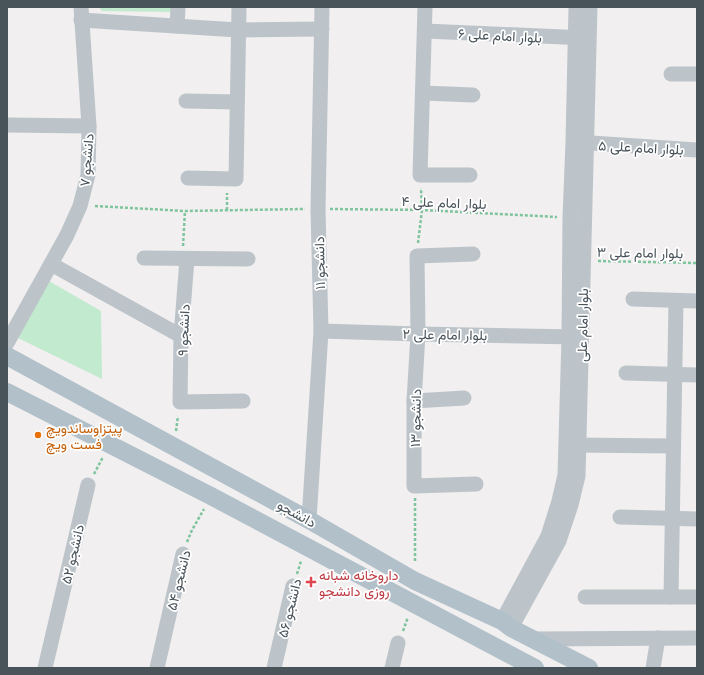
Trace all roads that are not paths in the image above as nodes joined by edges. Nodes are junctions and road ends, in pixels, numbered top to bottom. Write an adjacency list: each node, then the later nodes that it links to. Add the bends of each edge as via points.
1 (178, 7): 8 (street)
2 (239, 7): 10 (street)
3 (322, 7): 9 (street, دانشجو ۱۱)
4 (425, 7): 11 (street)
5 (576, 7): 12 (street, بلوار امام علی)
6 (590, 7): 12 (street, بلوار امام علی)
7 (81, 13): 8 (street); 20 (street, دانشجو ۷)
8 (177, 26): 10 (street)
9 (322, 29): 10 (street); 33 (street, دانشجو ۱۱, via 318,209)
10 (238, 30): 18 (street)
11 (425, 31): 12 (street, بلوار امام علی ۶); 15 (street)
12 (582, 38): 21 (street, بلوار امام علی)
13 (671, 74): 14 (street)
14 (697, 74)
15 (423, 93): 16 (street); 23 (street, via 420,175)
16 (473, 95)
17 (186, 101): 18 (street)
18 (237, 102): 24 (street, via 236,179)
19 (7, 125): 20 (street)
20 (89, 126): 29 (street, دانشجو ۷, via 88,175 80,206)
21 (579, 143): 22 (street, بلوار امام علی ۵); 36 (street, بلوار امام علی, via 583,261); 36 (street, بلوار امام علی, via 570,218)
22 (697, 150)
23 (470, 175)
24 (188, 178)
25 (473, 254): 34 (street, دانشجو ۱۳, via 417,256)
26 (144, 258): 27 (street)
27 (185, 259): 28 (street); 35 (street, دانشجو ۹)
28 (248, 259)
29 (51, 264): 35 (street); 37 (street, دانشجو ۷)
30 (633, 299): 31 (street)
31 (676, 301): 32 (street); 40 (street)
32 (697, 301)
33 (321, 331): 34 (street, بلوار امام علی ۲); 53 (street, دانشجو ۱۱)
34 (418, 334): 36 (street, بلوار امام علی ۲); 45 (street, دانشجو ۱۳)
35 (181, 336): 44 (street, دانشجو ۹, via 180,402)
36 (575, 337): 46 (street, بلوار امام علی)
37 (7, 343)
38 (7, 356): 53 (main road, دانشجو)
39 (626, 373): 40 (street)
40 (674, 374): 41 (street); 47 (street)
41 (697, 375)
42 (7, 392): 68 (main road, دانشجو, via 211,496)
43 (464, 398): 45 (street)
44 (243, 401)
45 (414, 401): 48 (street, دانشجو ۱۳, via 414,486)
46 (572, 445): 47 (street); 59 (street, بلوار امام علی, via 578,476 559,541)
47 (673, 446): 51 (street)
48 (476, 484)
49 (88, 485): 64 (street, دانشجو ۵۲)
50 (620, 517): 51 (street)
51 (672, 518): 52 (street); 57 (street)
52 (697, 519)
53 (309, 520): 59 (main road, دانشجو, via 415,581)
54 (183, 554): 65 (street, دانشجو ۵۴)
55 (293, 586): 66 (street, دانشجو ۵۶)
56 (585, 597): 57 (street)
57 (670, 597): 58 (street)
58 (697, 597)
59 (507, 625): 62 (main road, دانشجو)
60 (658, 638): 61 (street); 62 (street); 70 (street)
61 (697, 638)
62 (532, 639): 69 (main road, دانشجو)
63 (398, 642): 67 (street)
64 (45, 668)
65 (157, 668)
66 (274, 668)
67 (392, 668)
68 (535, 668)
69 (589, 668)
70 (653, 668)

